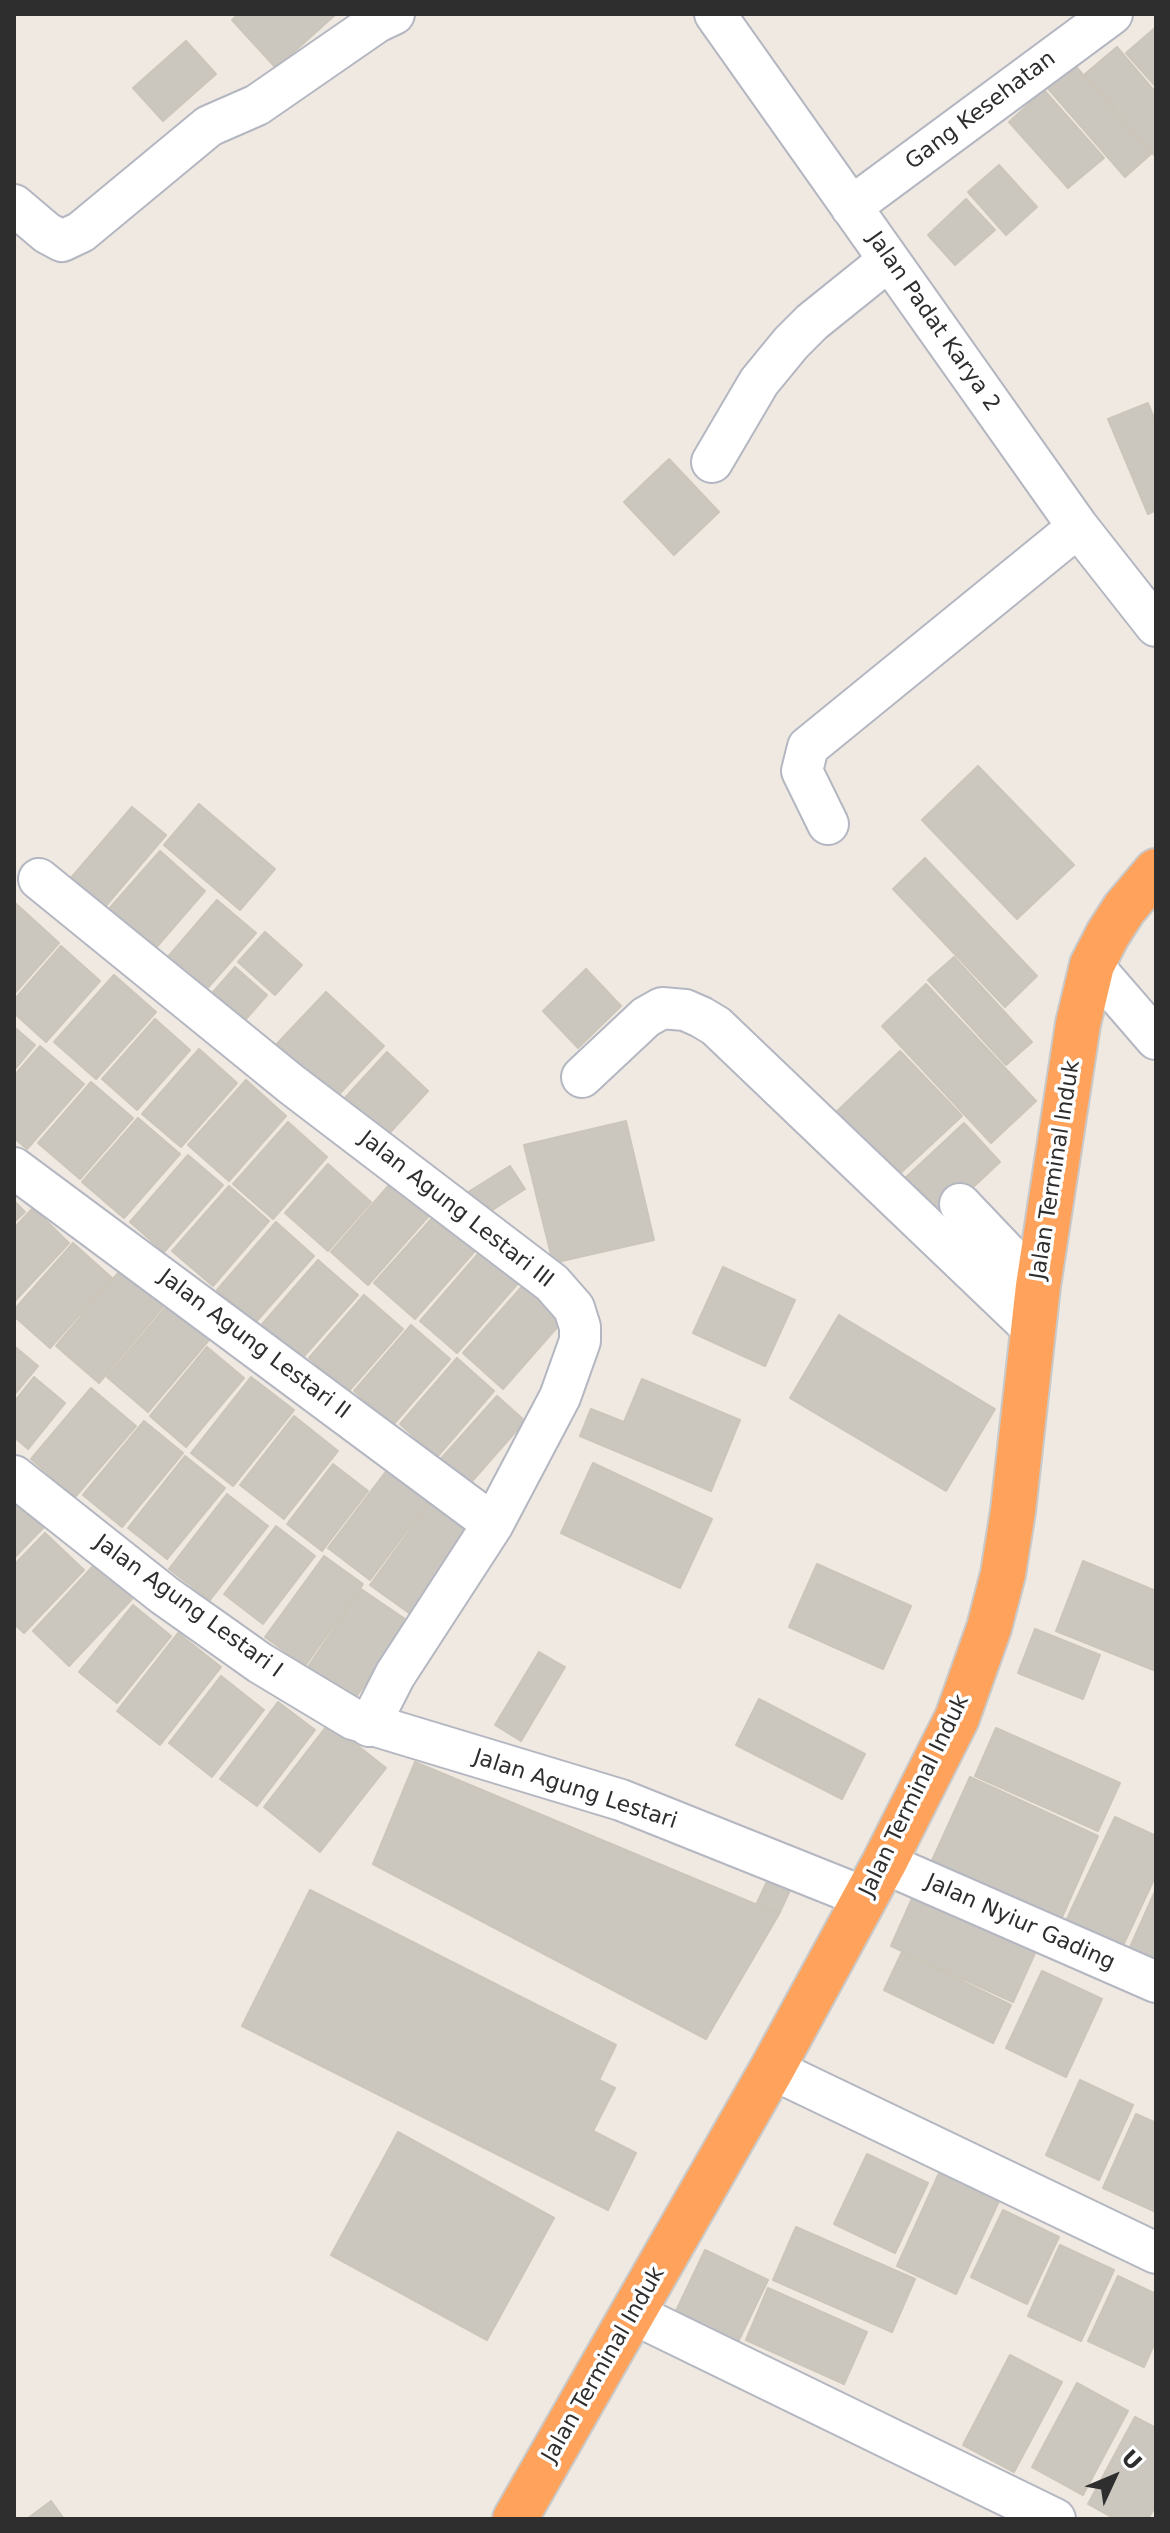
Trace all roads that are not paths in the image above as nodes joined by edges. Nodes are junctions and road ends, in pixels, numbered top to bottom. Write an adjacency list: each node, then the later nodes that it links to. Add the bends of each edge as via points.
1 (394, 14): 4 (street, via 257,105 209,126 81,232 62,241)
2 (715, 14): 5 (street, Jalan Padat Karya 2)
3 (1112, 14): 5 (street, Gang Kesehatan)
4 (14, 205)
5 (851, 207): 6 (street, Jalan Padat Karya 2)
6 (889, 260): 7 (street, via 791,343 759,382); 8 (street, Jalan Padat Karya 2)
7 (712, 462)
8 (1078, 527): 9 (street, Jalan Padat Karya 2); 10 (street, via 808,747 802,771)
9 (1150, 606)
10 (828, 824)
11 (1156, 871): 13 (highway, Jalan Terminal Induk, via 1124,909)
12 (39, 879): 21 (street, Jalan Agung Lestari III, via 291,1084 552,1283 574,1308 580,1341 573,1364)
13 (1092, 965): 14 (street); 18 (highway, Jalan Terminal Induk, via 1078,1024)
14 (1156, 1039)
15 (582, 1077): 19 (street, via 662,1008 701,1017)
16 (14, 1168): 21 (street, Jalan Agung Lestari II)
17 (960, 1204): 18 (street)
18 (1038, 1286): 19 (highway, Jalan Terminal Induk)
19 (1034, 1330): 23 (highway, Jalan Terminal Induk, via 1013,1511 989,1628 957,1718)
20 (14, 1476): 22 (street, Jalan Agung Lestari I, via 164,1595 248,1654)
21 (493, 1524): 22 (street, Jalan Agung Lestari III, via 395,1675)
22 (369, 1726): 23 (street, Jalan Agung Lestari)
23 (875, 1881): 24 (street, Jalan Nyiur Gading); 25 (highway, Jalan Terminal Induk)
24 (1156, 1982)
25 (772, 2069): 26 (street); 27 (highway, Jalan Terminal Induk)
26 (1156, 2253)
27 (634, 2314): 28 (highway, Jalan Terminal Induk); 29 (street)
28 (515, 2519)
29 (1055, 2519)

